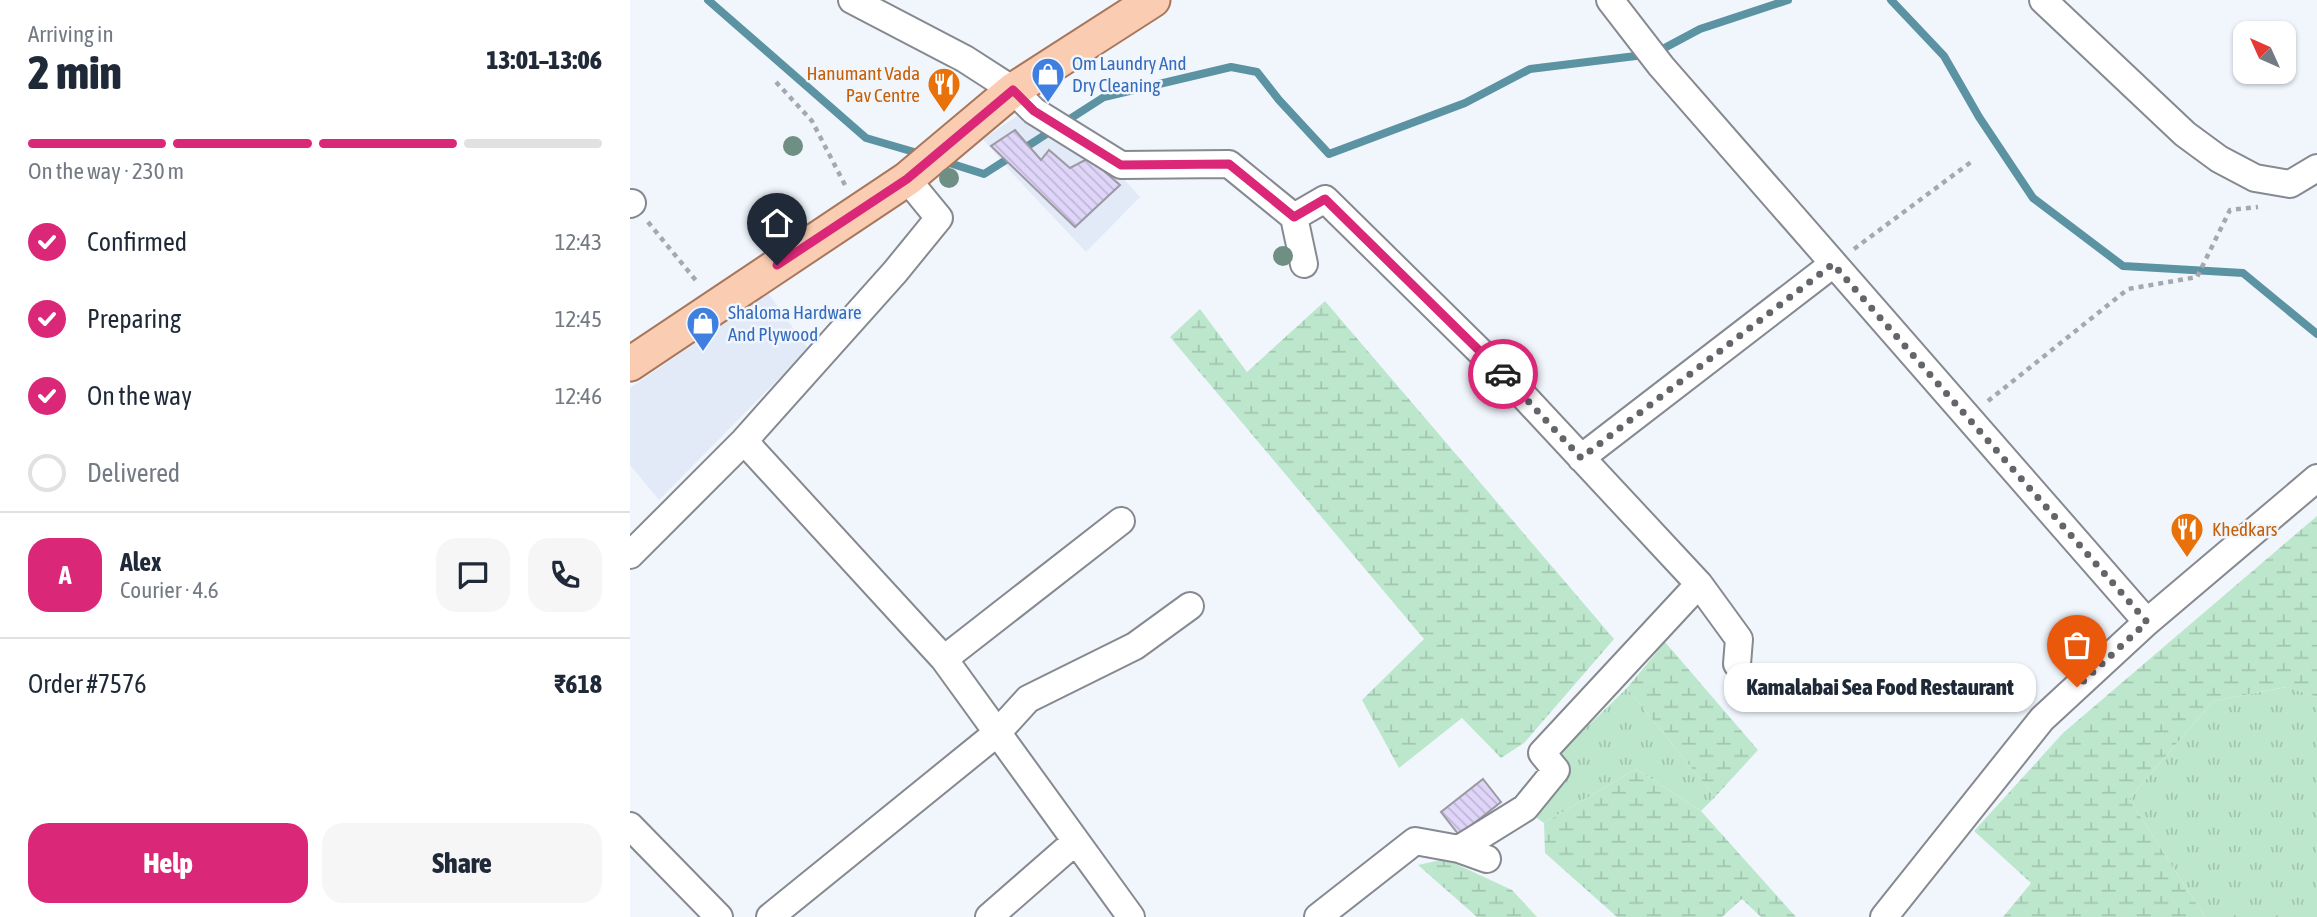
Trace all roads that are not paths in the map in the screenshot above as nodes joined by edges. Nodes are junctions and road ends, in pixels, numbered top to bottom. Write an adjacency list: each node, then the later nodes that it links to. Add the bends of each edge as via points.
1 (852, 0): 5 (street, via 965,59)
2 (1153, 0): 5 (main road)
3 (1610, 0): 10 (street, via 1661,66)
4 (2043, 0): 6 (street, via 2185,134 2219,159 2255,178 2290,184)
5 (1013, 90): 7 (main road); 8 (street, via 1034,111 1121,165 1229,164)
6 (2317, 168)
7 (907, 179): 11 (main road); 12 (street, via 939,218)
8 (1294, 217): 9 (street); 13 (street, via 1325,199 1507,378)
9 (1304, 264)
10 (1833, 264): 13 (street); 19 (street)
11 (630, 364)
12 (744, 441): 16 (street); 20 (street)
13 (1581, 458): 17 (street)
14 (2317, 478): 19 (street)
15 (1121, 521): 20 (street)
16 (630, 555)
17 (1699, 584): 21 (street, via 1739,639); 25 (street, via 1542,753 1556,770 1525,808)
18 (1190, 606): 22 (street, via 1135,646 1028,699)
19 (2147, 622): 32 (street, via 2042,719)
20 (944, 659): 22 (street)
21 (1738, 664)
22 (997, 733): 24 (street); 28 (street)
23 (630, 826): 27 (street)
24 (1076, 841): 29 (street); 30 (street)
25 (1459, 849): 26 (street); 31 (street, via 1415,841)
26 (1487, 859)
27 (719, 917)
28 (770, 917)
29 (989, 917)
30 (1131, 917)
31 (1318, 917)
32 (1884, 917)

